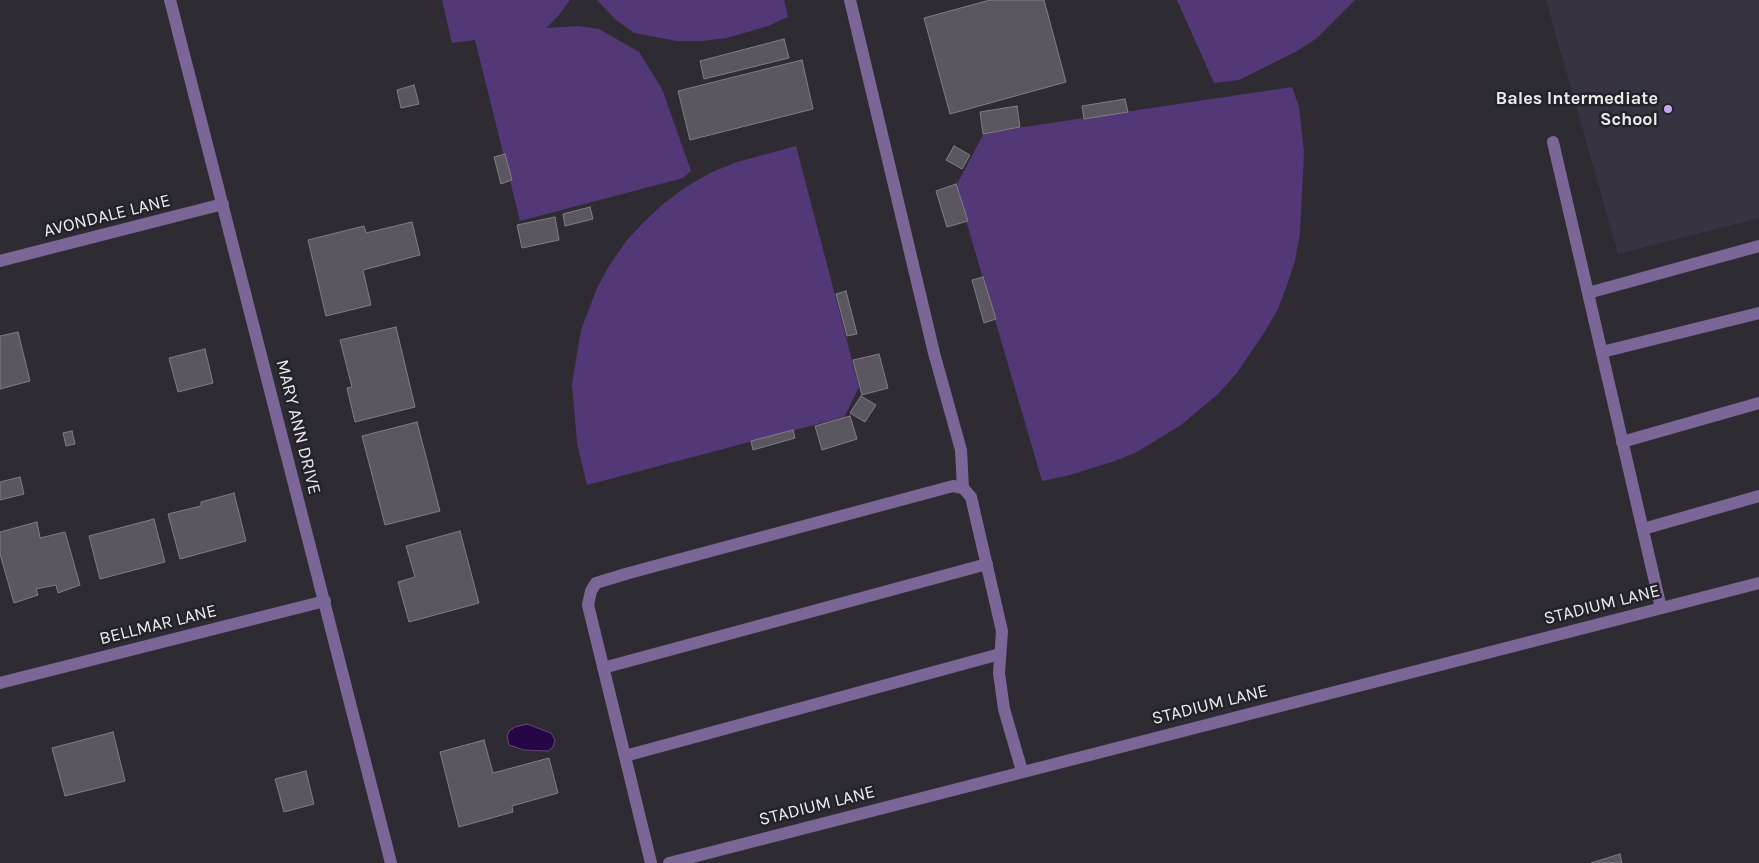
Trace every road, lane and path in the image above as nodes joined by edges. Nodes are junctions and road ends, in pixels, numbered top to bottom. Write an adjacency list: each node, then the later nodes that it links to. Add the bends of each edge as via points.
1 (170, 0): 4 (street, MARY ANN DRIVE)
2 (852, 0): 12 (street, via 932,344 962,450)
3 (1553, 142): 7 (street)
4 (223, 204): 6 (street, AVONDALE LANE); 17 (street, MARY ANN DRIVE)
5 (1759, 246): 7 (street)
6 (0, 262)
7 (1588, 293): 9 (street)
8 (1759, 313): 9 (street)
9 (1602, 352): 11 (street)
10 (1759, 403): 11 (street)
11 (1622, 442): 14 (street)
12 (963, 488): 15 (street, via 971,496); 20 (street, via 953,486 596,583 588,606)
13 (1759, 496): 14 (street)
14 (1642, 529): 18 (street)
15 (987, 564): 19 (street, via 1002,631); 20 (street)
16 (1759, 583): 18 (street, STADIUM LANE)
17 (325, 601): 21 (street, BELLMAR LANE); 24 (street, MARY ANN DRIVE)
18 (1661, 608): 23 (street, STADIUM LANE)
19 (1000, 654): 22 (street); 23 (street, via 1004,709)
20 (603, 668): 22 (street)
21 (0, 683)
22 (625, 756): 25 (street)
23 (1022, 772): 26 (street, STADIUM LANE)
24 (391, 863)
25 (651, 863)
26 (669, 863)

